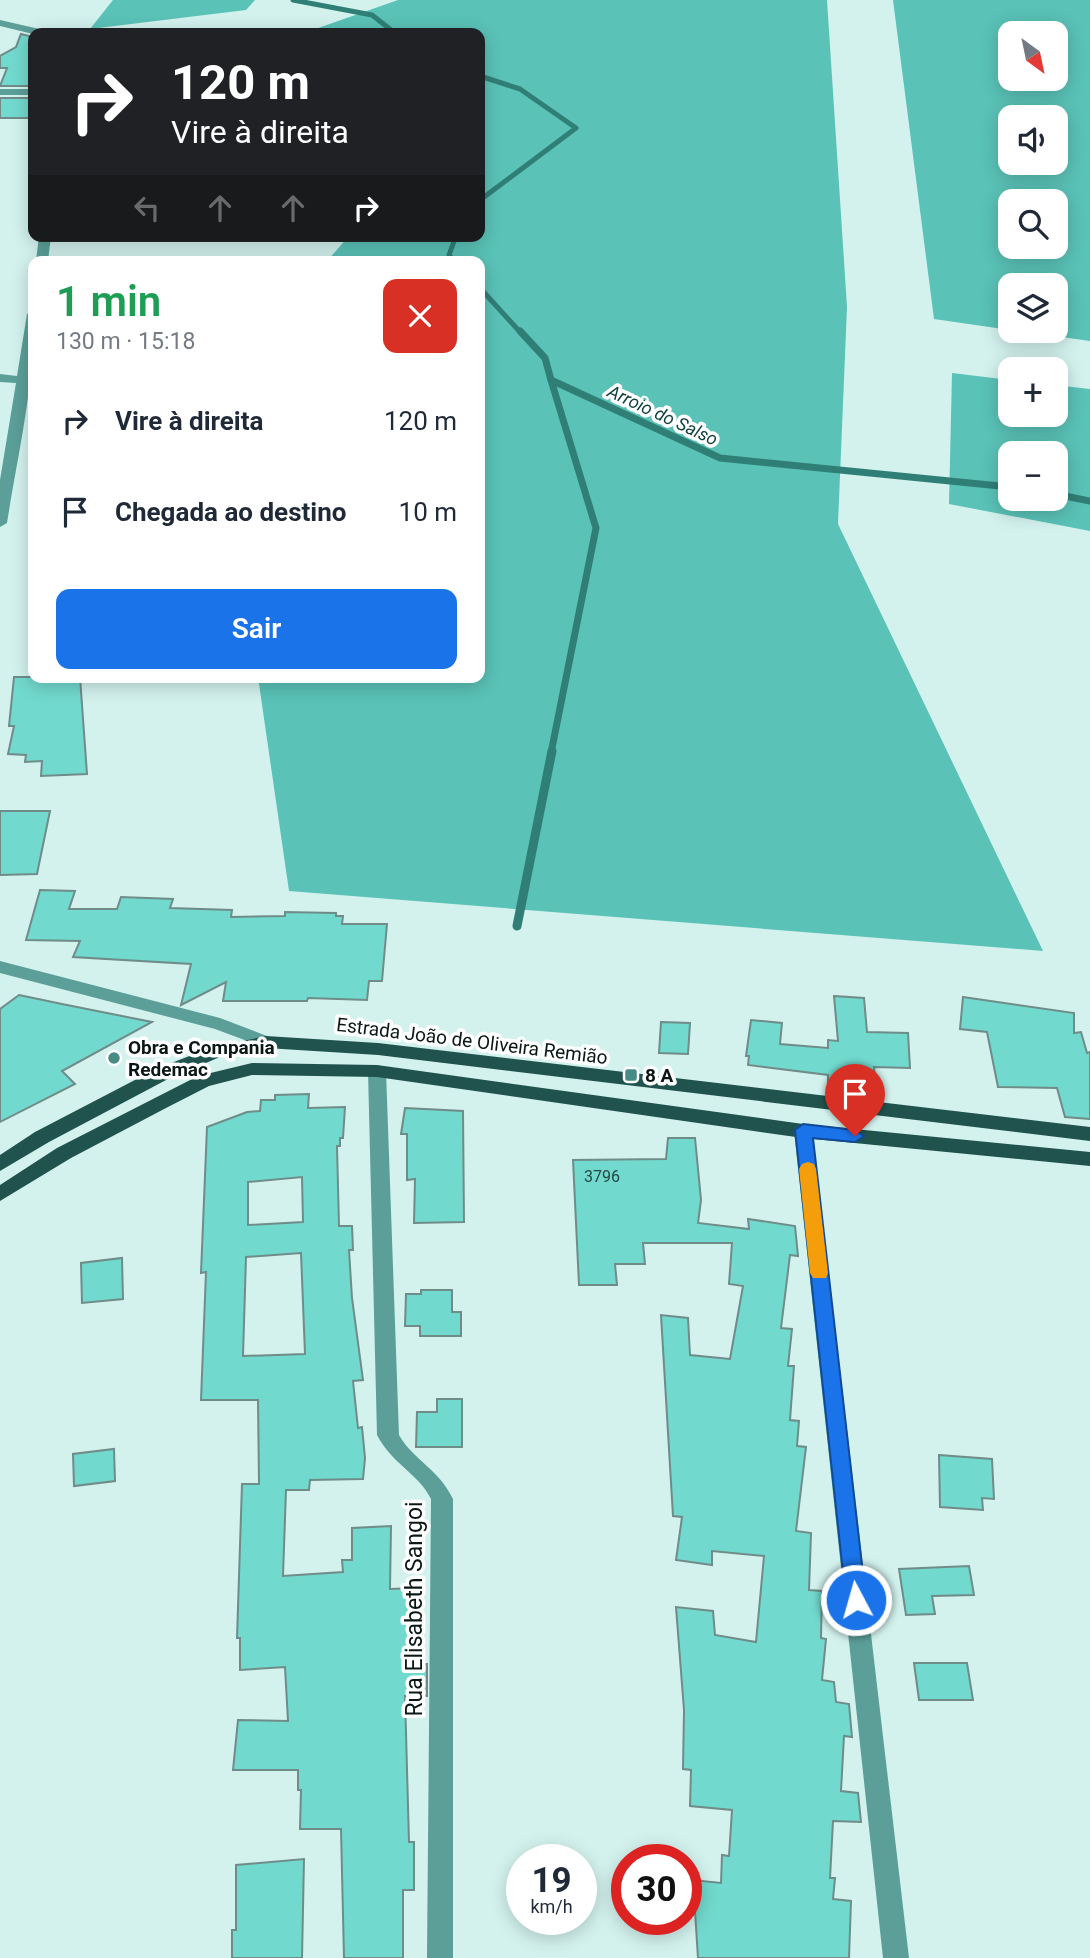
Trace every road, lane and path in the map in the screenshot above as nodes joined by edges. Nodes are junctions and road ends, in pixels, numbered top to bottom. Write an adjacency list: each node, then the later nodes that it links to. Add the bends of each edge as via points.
1 (0, 23): 2 (street)
2 (28, 29)
3 (0, 92): 4 (street)
4 (28, 92)
5 (28, 347): 7 (street)
6 (0, 378): 7 (street)
7 (23, 380): 8 (street)
8 (0, 523)
9 (0, 967): 10 (street, via 220,1024)
10 (266, 1042): 13 (main road, Estrada João de Oliveira Remião, via 378,1049); 15 (main road, Estrada João de Oliveira Remião, via 216,1052 162,1074)
11 (377, 1071): 12 (main road); 16 (main road, via 252,1069 204,1081 64,1153); 17 (street, Rua Elisabeth Sangoi, via 388,1434 394,1448 433,1482 442,1499)
12 (803, 1130): 14 (main road); 18 (street)
13 (1090, 1134)
14 (1090, 1159)
15 (0, 1164)
16 (0, 1194)
17 (440, 1958)
18 (896, 1958)

